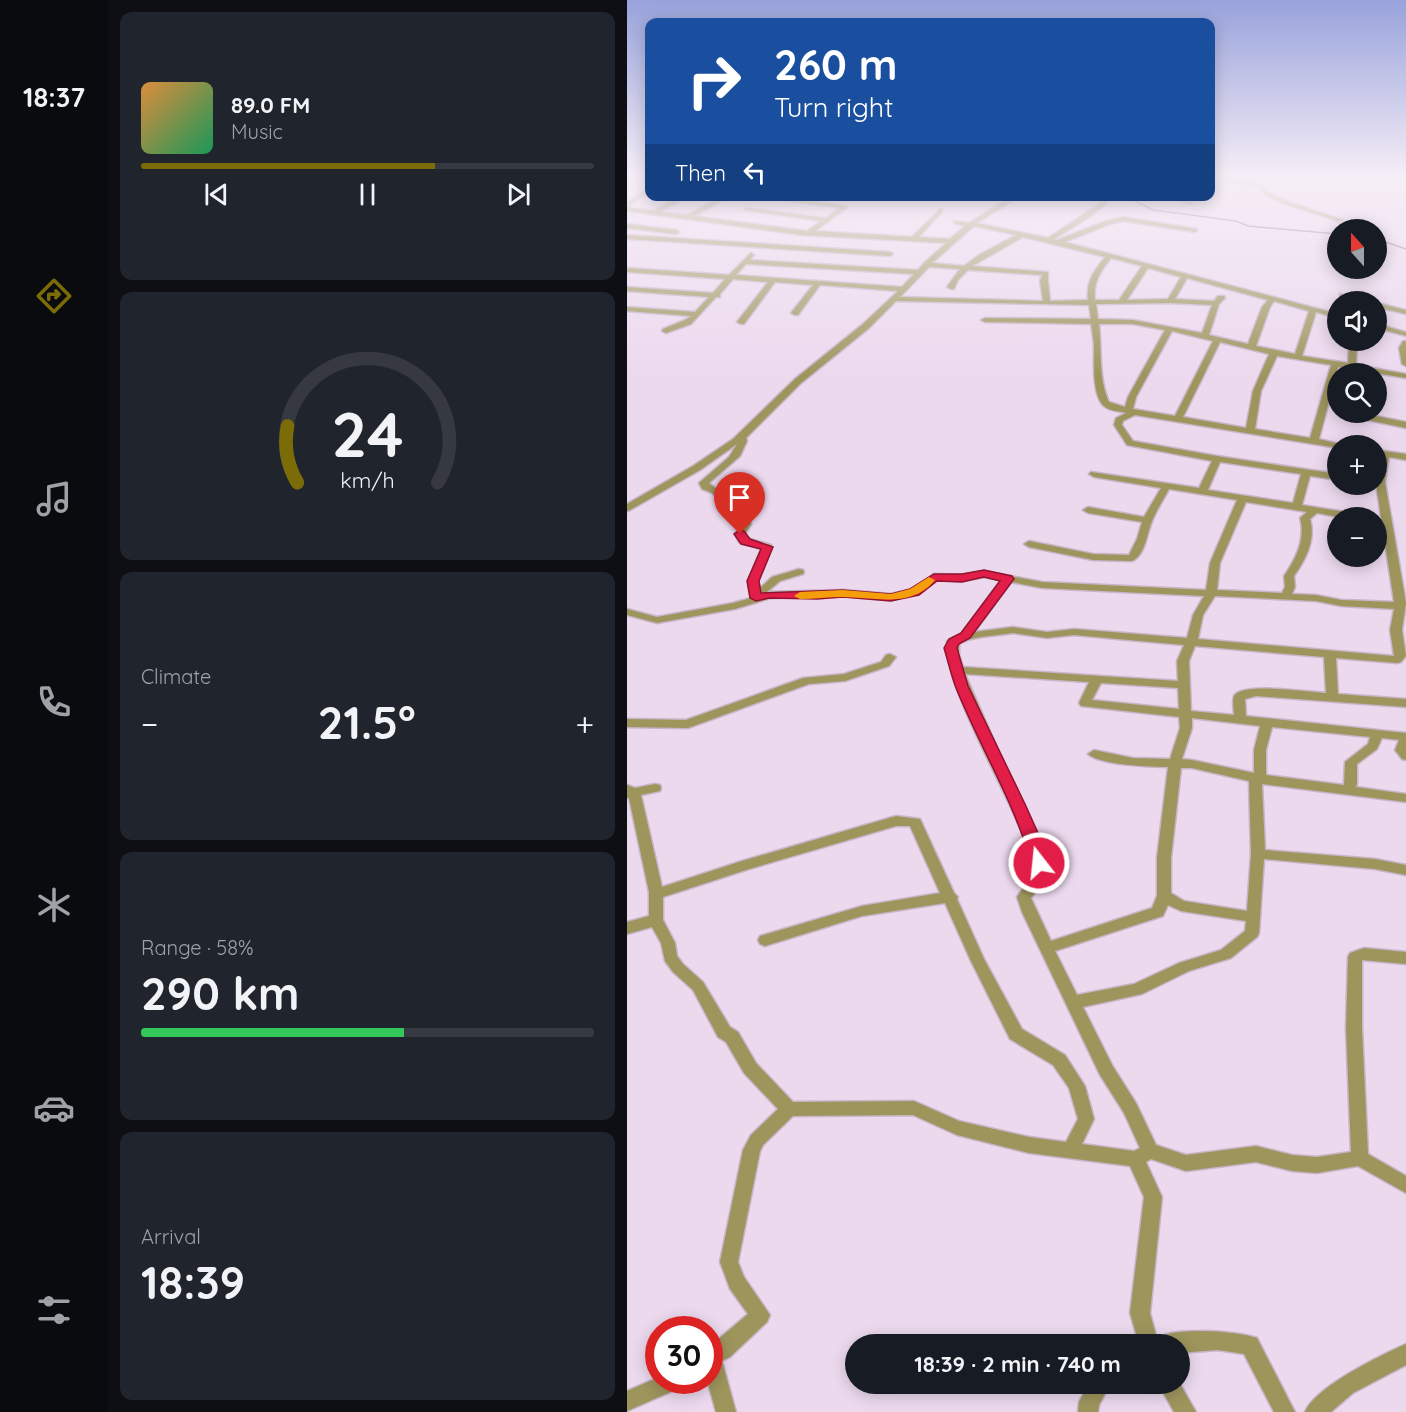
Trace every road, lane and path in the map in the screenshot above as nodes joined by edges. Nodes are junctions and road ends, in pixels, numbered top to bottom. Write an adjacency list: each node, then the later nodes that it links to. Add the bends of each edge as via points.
1 (731, 244): 6 (street)
2 (897, 244): 7 (street)
3 (948, 244): 12 (street)
4 (1004, 244): 13 (street, via 978,258)
5 (1066, 244): 8 (street)
6 (758, 246): 7 (street); 9 (street)
7 (890, 254): 11 (street)
8 (1110, 255): 10 (street); 27 (street, via 1090,287)
9 (746, 262): 11 (street); 16 (street)
10 (1147, 264): 15 (street); 28 (street)
11 (878, 269): 12 (street); 19 (street)
12 (922, 269): 13 (street); 23 (street)
13 (967, 269): 20 (street, via 959,272); 30 (street, via 1046,273)
14 (627, 270): 16 (street)
15 (1185, 275): 21 (street); 29 (street)
16 (731, 278): 17 (street); 24 (street)
17 (772, 280): 18 (street); 41 (street)
18 (817, 284): 19 (street); 36 (street)
19 (865, 287): 23 (street)
20 (951, 287)
21 (1229, 288): 26 (street); 31 (street)
22 (627, 289): 24 (street)
23 (905, 289): 25 (street)
24 (717, 295): 38 (street)
25 (895, 299): 30 (street); 64 (street)
26 (1272, 299): 34 (street); 49 (street)
27 (1091, 301): 28 (street); 30 (street); 40 (street)
28 (1122, 301): 29 (street)
29 (1170, 301): 31 (street)
30 (1047, 303)
31 (1217, 303): 46 (street)
32 (1387, 307): 35 (street)
33 (627, 309): 38 (street)
34 (1313, 310): 37 (street); 51 (street)
35 (1406, 312)
36 (795, 313)
37 (1327, 313)
38 (697, 314): 44 (street)
39 (985, 320): 40 (street)
40 (1093, 321): 42 (street); 59 (street, via 1103,401 1108,406)
41 (741, 322)
42 (1170, 328): 46 (street); 59 (street, via 1132,397)
43 (1387, 329): 45 (street)
44 (666, 331)
45 (1406, 334)
46 (1205, 337): 47 (street)
47 (1217, 340): 49 (street); 60 (street)
48 (1406, 343): 53 (street)
49 (1251, 348): 50 (street)
50 (1275, 353): 51 (street); 63 (street, via 1257,391)
51 (1298, 357): 52 (street)
52 (1330, 363)
53 (1406, 364)
54 (1387, 372): 55 (street)
55 (1406, 376)
56 (1327, 394): 57 (street)
57 (1323, 409): 58 (street); 65 (street)
58 (1327, 410)
59 (1131, 411): 60 (street); 69 (street, via 1118,425 1130,443)
60 (1178, 418): 63 (street)
61 (1387, 421): 62 (street)
62 (1406, 425)
63 (1250, 430): 65 (street)
64 (741, 437): 77 (street); 88 (street, via 741,449 704,483 746,518 740,534 743,540 767,547 753,581)
65 (1314, 440): 66 (street)
66 (1327, 443)
67 (1387, 454): 68 (street)
68 (1406, 457)
69 (1217, 459): 70 (street); 74 (street)
70 (1307, 473): 72 (street); 76 (street)
71 (1094, 474): 73 (street)
72 (1327, 476)
73 (1167, 485): 74 (street); 81 (street)
74 (1202, 492): 75 (street)
75 (1243, 498): 76 (street); 86 (street, via 1215,563)
76 (1297, 506): 78 (street)
77 (627, 508)
78 (1316, 509): 80 (street); 87 (street, via 1305,518 1308,529 1301,559 1289,576 1290,587)
79 (1088, 510): 81 (street)
80 (1327, 511)
81 (1147, 520): 83 (street, via 1132,558 1092,557)
82 (1387, 542): 89 (street)
83 (1029, 544)
84 (799, 572): 88 (street, via 776,579)
85 (1008, 579): 86 (street, via 1042,585); 88 (street, via 984,574 934,577 914,592 891,597 843,593); 91 (street)
86 (1211, 594): 87 (street); 92 (street)
87 (1285, 597): 89 (street, via 1341,603)
88 (756, 598): 90 (street, via 735,606 664,619)
89 (1403, 600): 93 (street, via 1396,630 1400,656 1397,660)
90 (627, 612)
91 (965, 636): 92 (street, via 1019,630); 95 (street, via 953,641 951,648)
92 (1191, 641): 93 (street); 97 (street, via 1183,661)
93 (1330, 654): 98 (street)
94 (890, 657): 103 (street, via 885,664 845,677 807,681 688,724)
95 (956, 670): 96 (street); 123 (street, via 1030,833 1039,863 1037,880 1025,897)
96 (1097, 679): 97 (street); 100 (street, via 1085,703)
97 (1185, 685): 100 (street)
98 (1332, 698): 99 (street); 101 (street, via 1244,694 1239,698)
99 (1406, 704)
100 (1187, 714): 101 (street); 108 (street)
101 (1240, 719): 102 (street)
102 (1267, 722): 104 (street); 109 (street)
103 (627, 723)
104 (1378, 734): 105 (street); 111 (street, via 1373,746 1351,762 1351,784)
105 (1406, 737): 107 (street, via 1401,750)
106 (1094, 754): 108 (street, via 1133,762)
107 (1406, 756)
108 (1175, 762): 109 (street); 117 (street, via 1164,858)
109 (1258, 778): 111 (street); 114 (street)
110 (655, 788): 112 (street)
111 (1347, 791): 113 (street)
112 (629, 792): 116 (street)
113 (1406, 798)
114 (1258, 854): 115 (street); 119 (street)
115 (1406, 870)
116 (656, 894): 118 (street, via 896,821 915,822); 120 (street)
117 (1164, 896): 119 (street, via 1181,906); 123 (street, via 1158,912)
118 (951, 897): 122 (street, via 862,911); 127 (street, via 1016,1034 1059,1060 1077,1086 1086,1119)
119 (1252, 917): 125 (street, via 1252,933 1226,954 1184,967 1137,990)
120 (656, 920): 121 (street); 126 (street, via 668,943 670,957 698,986 750,1068)
121 (627, 928)
122 (765, 940)
123 (1047, 948): 125 (street)
124 (1406, 958): 129 (street, via 1364,954 1355,957)
125 (1074, 1002): 128 (street, via 1106,1070 1130,1108)
126 (789, 1109): 127 (street, via 914,1108 957,1128 1029,1145); 133 (street, via 752,1150 729,1262 737,1283 760,1315)
127 (1071, 1150): 128 (street)
128 (1143, 1155): 129 (street, via 1187,1163 1256,1154 1317,1165); 131 (street, via 1153,1197 1140,1313)
129 (1360, 1158): 130 (street)
130 (1406, 1185)
131 (1148, 1334)
132 (1190, 1342): 143 (street, via 1218,1340 1250,1345)
133 (723, 1350)
134 (1406, 1354): 144 (street, via 1346,1386)
135 (645, 1393): 139 (street)
136 (721, 1394): 140 (street)
137 (1094, 1394): 141 (street)
138 (1175, 1394): 142 (street)
139 (627, 1401)
140 (726, 1412)
141 (1088, 1412)
142 (1186, 1412)
143 (1285, 1412)
144 (1315, 1412)

